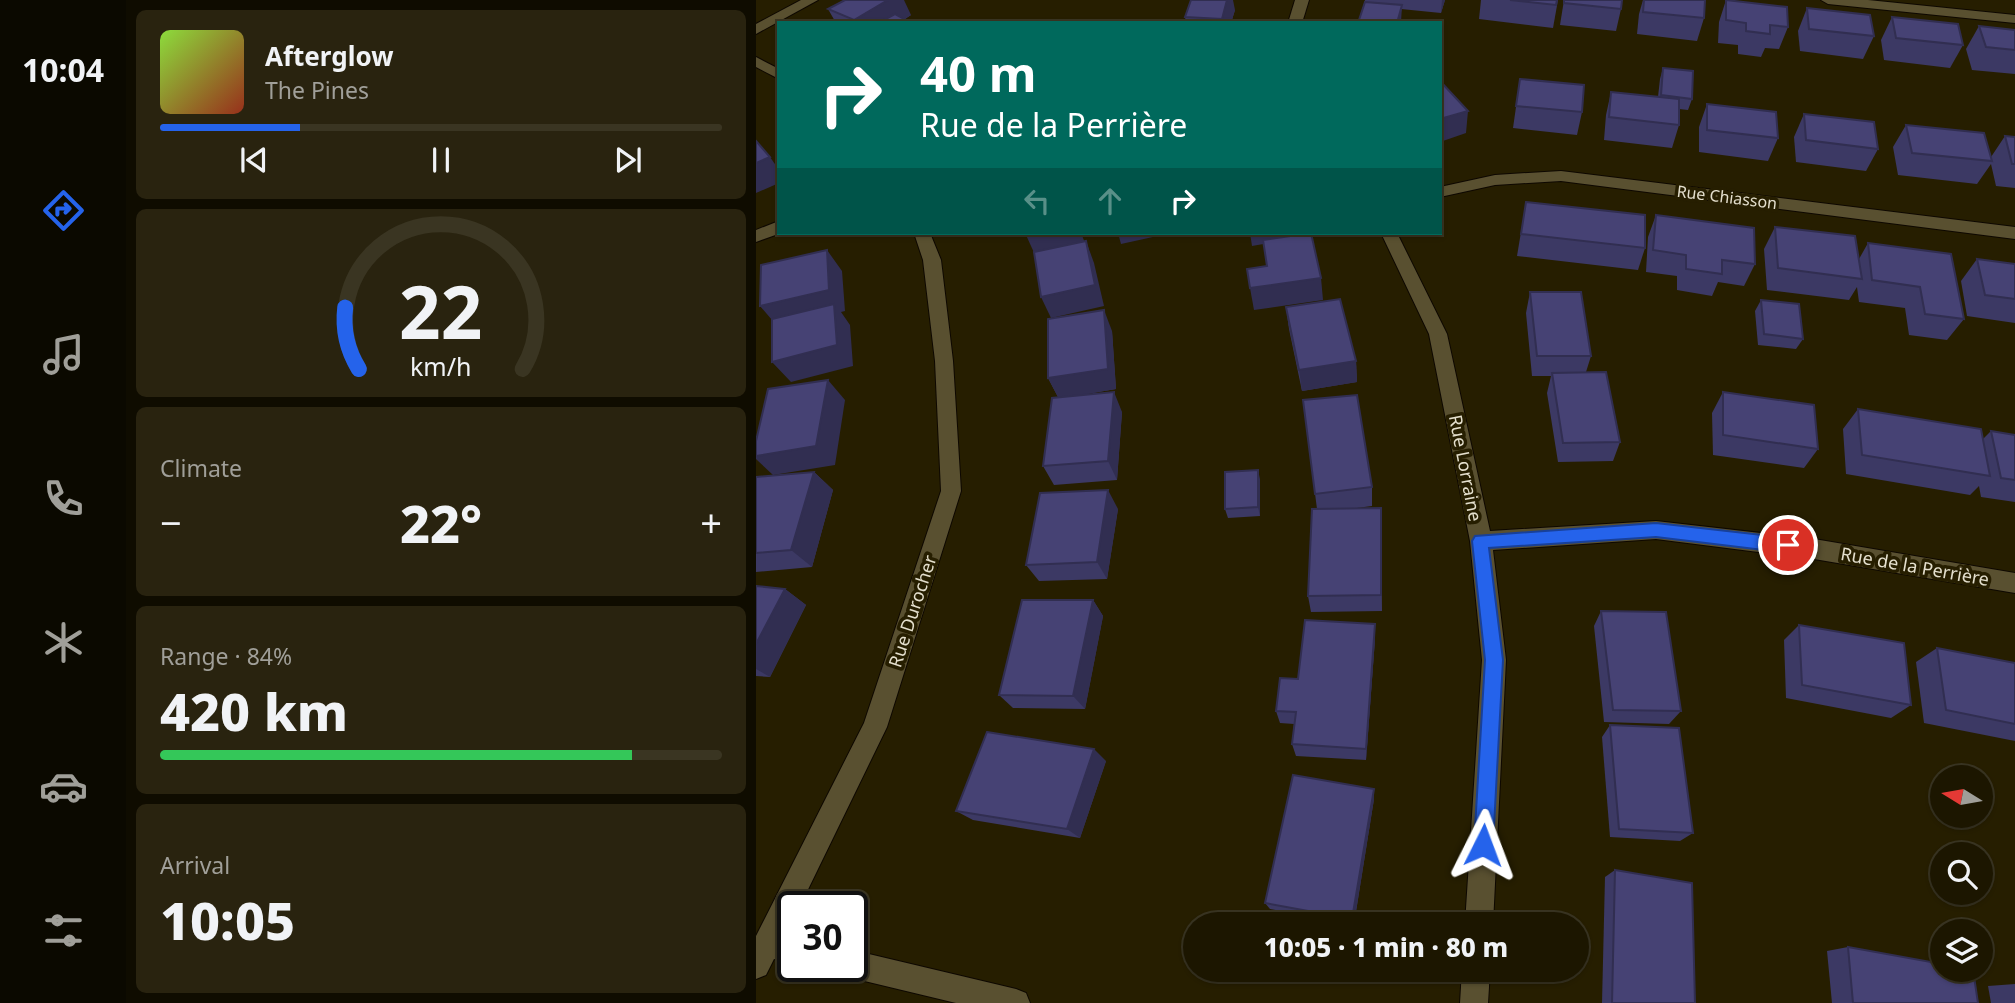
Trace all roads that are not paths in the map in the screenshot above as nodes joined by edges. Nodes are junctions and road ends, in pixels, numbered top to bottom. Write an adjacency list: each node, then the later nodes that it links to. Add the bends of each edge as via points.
1 (811, 0): 7 (street)
2 (1302, 0): 6 (street)
3 (1828, 0): 4 (street)
4 (1920, 4): 5 (street)
5 (2015, 19)
6 (1296, 21)
7 (756, 30)
8 (756, 61): 9 (street)
9 (777, 74)
10 (1442, 192): 12 (street, Rue Chiasson, via 1495,180 1561,176)
11 (777, 227): 15 (street)
12 (2015, 233)
13 (923, 235): 19 (street, Rue Durocher, via 932,260 943,348 951,491 875,727)
14 (1391, 235): 16 (street, Rue Lorraine, via 1438,334)
15 (756, 236)
16 (1480, 541): 17 (street, Rue de la Perrière, via 1656,530 1814,549); 18 (street, Rue Lorraine, via 1494,660)
17 (2015, 583)
18 (1480, 912)
19 (772, 953)
20 (868, 968): 22 (street)
21 (1476, 982): 23 (street)
22 (1016, 1003)
23 (1475, 1003)

